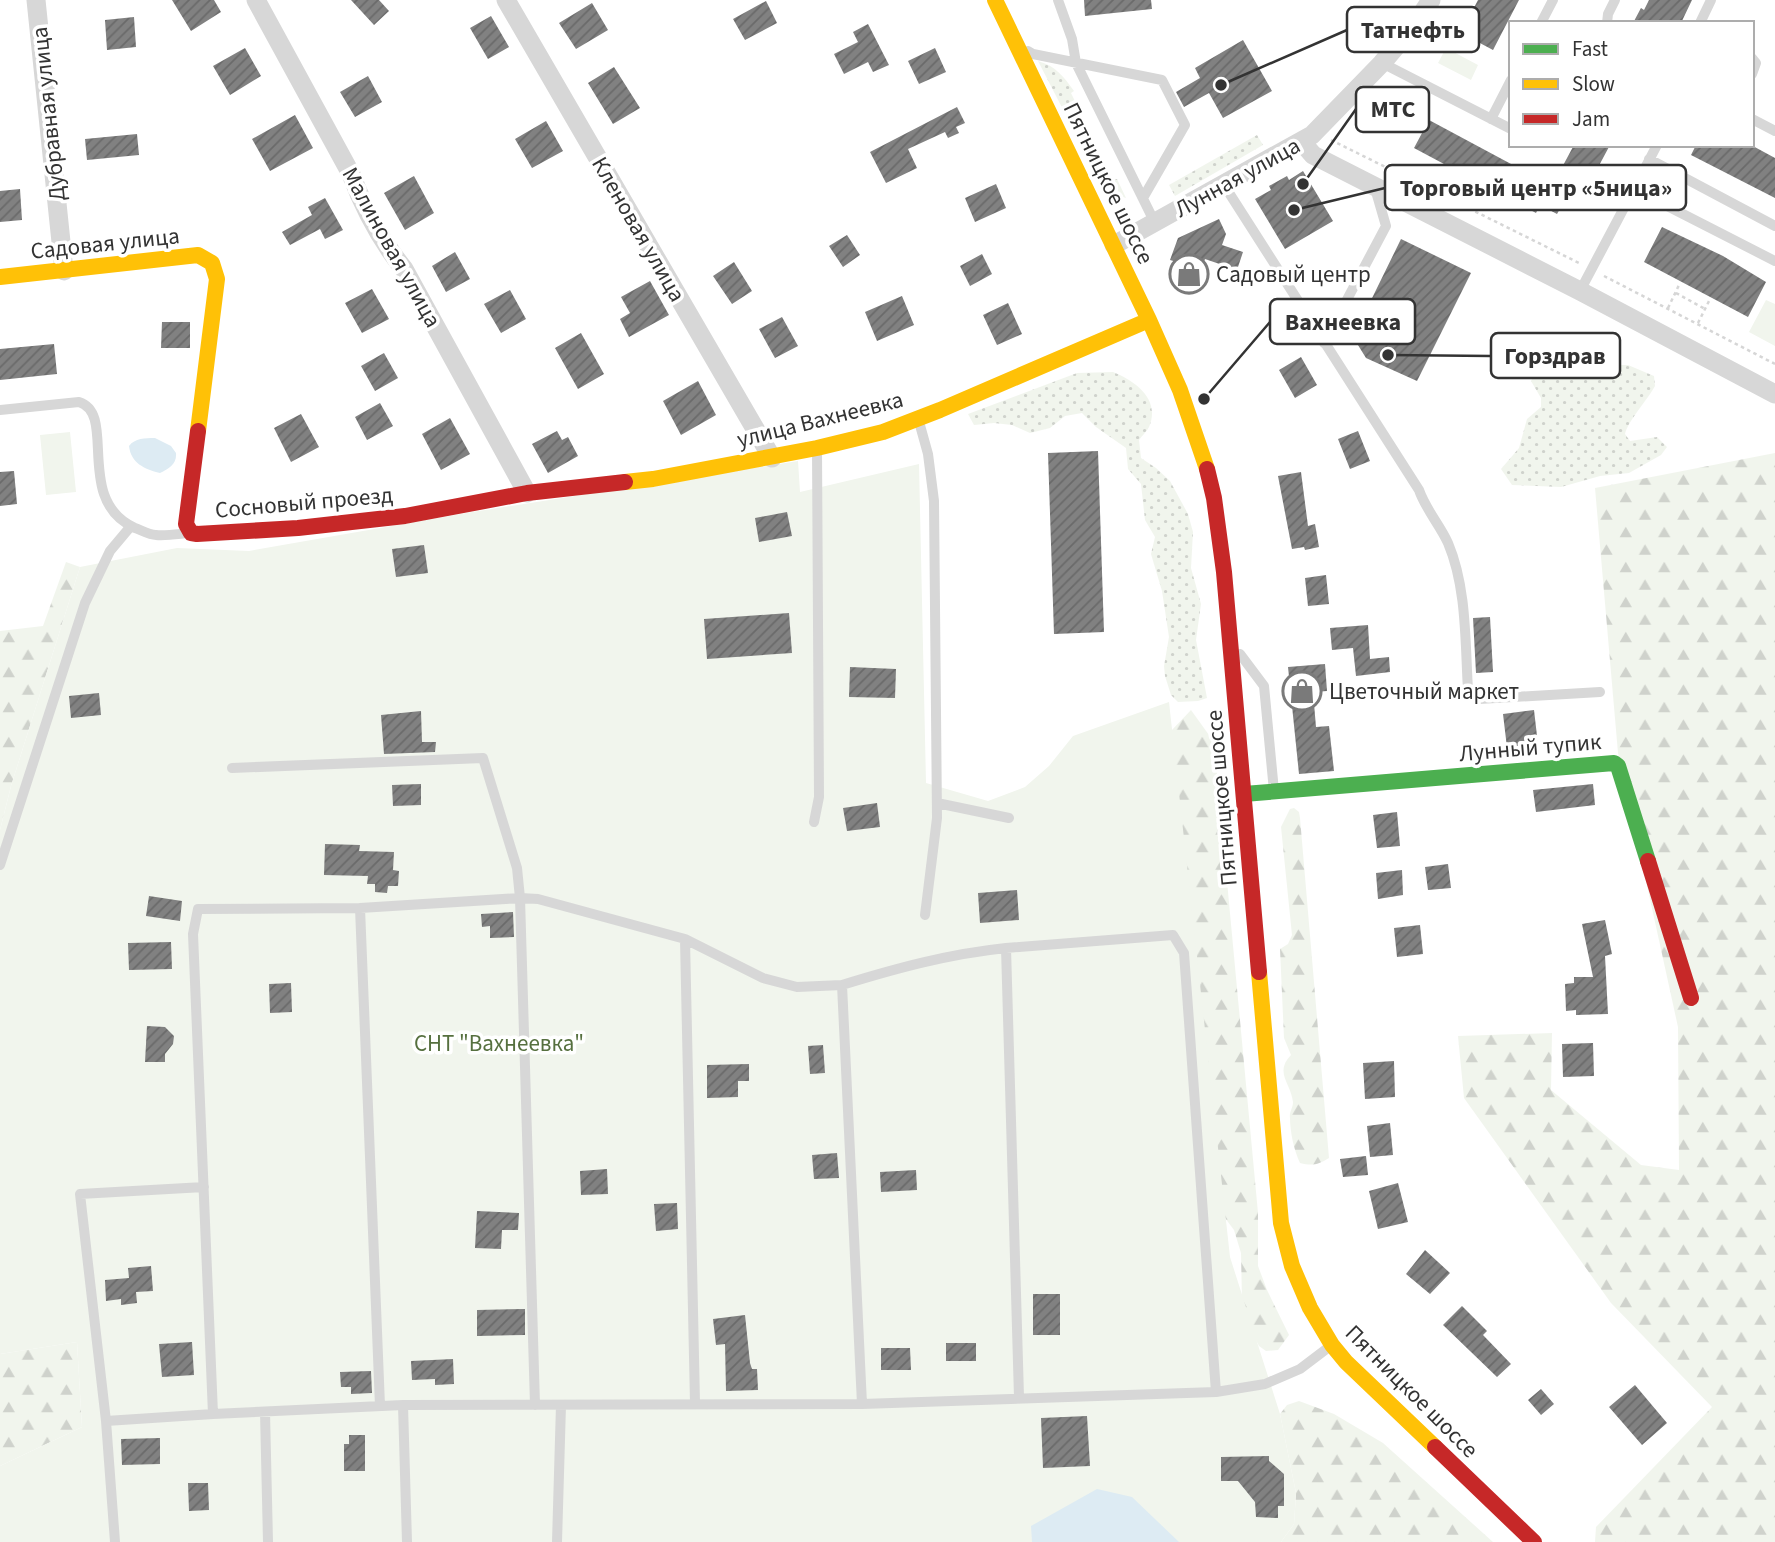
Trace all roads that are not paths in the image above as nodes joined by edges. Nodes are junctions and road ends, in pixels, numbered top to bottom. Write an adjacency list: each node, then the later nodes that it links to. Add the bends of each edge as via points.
1 (36, 0): 33 (street, Дубравная улица)
2 (256, 0): 43 (street, Малиновая улица)
3 (506, 0): 42 (street, Кленовая улица)
4 (995, 0): 13 (street, Пятницкое шоссе)
5 (1058, 0): 14 (lane)
6 (1431, 0): 15 (street, Лунная улица)
7 (1553, 0): 10 (lane)
8 (1615, 0): 11 (lane)
9 (1711, 0): 12 (lane)
10 (1542, 21)
11 (1607, 21)
12 (1701, 21)
13 (1018, 45): 14 (lane, via 1034,54); 30 (street, Пятницкое шоссе)
14 (1076, 63): 27 (lane); 27 (lane, via 1162,80 1185,125)
15 (1382, 63): 17 (lane); 21 (street, Лунная улица)
16 (1509, 84): 17 (lane)
17 (1491, 119): 19 (lane)
18 (1754, 120): 20 (lane)
19 (1509, 128)
20 (1775, 131)
21 (1302, 142): 24 (street, Лунная улица); 25 (street, via 1313,155)
22 (1656, 147): 23 (lane)
23 (1650, 159): 26 (lane); 29 (lane)
24 (1224, 185): 28 (street, Лунная улица); 37 (lane)
25 (1375, 188): 35 (street); 37 (lane, via 1386,226)
26 (1634, 189): 31 (lane); 35 (lane)
27 (1143, 198): 28 (lane)
28 (1156, 223): 30 (street, Лунная улица)
29 (1775, 226)
30 (1114, 245): 36 (street, Пятницкое шоссе)
31 (1775, 261)
32 (212, 263): 33 (street, Садовая улица, via 198,255); 45 (street, Сосновый проезд, via 217,279 186,524)
33 (64, 271): 34 (street, Садовая улица)
34 (0, 277)
35 (1580, 291): 38 (street)
36 (1149, 320): 40 (street, улица Вахнеевка); 46 (street, Пятницкое шоссе, via 1204,456 1214,498)
37 (1324, 343): 47 (lane, via 1447,543 1464,622 1468,690 1479,699)
38 (1775, 394)
39 (0, 410): 44 (lane, via 87,405 95,416 107,504)
40 (918, 418): 41 (street, улица Вахнеевка); 51 (lane, via 934,501)
41 (817, 448): 42 (street, улица Вахнеевка); 53 (lane, via 819,797)
42 (772, 458): 43 (street, улица Вахнеевка)
43 (527, 494): 45 (street, Сосновый проезд, via 378,519)
44 (131, 526): 45 (lane, via 154,535); 54 (lane, via 110,551 85,603)
45 (191, 533)
46 (1230, 641): 49 (lane, via 1264,686); 50 (street, Пятницкое шоссе)
47 (1600, 692)
48 (232, 768): 55 (lane, via 483,758 517,868)
49 (1274, 792): 50 (street, Лунный тупик); 61 (street, Лунный тупик, via 1614,763)
50 (1244, 794): 63 (street, Пятницкое шоссе, via 1281,1223 1292,1266)
51 (937, 803): 52 (lane); 57 (lane)
52 (1009, 818)
53 (814, 822)
54 (0, 865)
55 (520, 898): 56 (lane); 58 (lane); 69 (lane)
56 (359, 908): 62 (lane, via 198,909 192,934); 71 (lane)
57 (925, 915)
58 (685, 939): 60 (lane, via 763,978 797,987); 66 (lane)
59 (1006, 948): 60 (lane, via 961,953); 64 (lane, via 1173,935 1184,953); 65 (lane)
60 (842, 985): 67 (lane)
61 (1691, 998)
62 (204, 1186): 73 (lane); 74 (lane, via 80,1194)
63 (1332, 1345): 64 (lane, via 1300,1369 1265,1384); 79 (street, Пятницкое шоссе)
64 (1216, 1392): 65 (lane)
65 (1019, 1397): 67 (lane)
66 (695, 1403): 67 (lane); 70 (lane)
67 (862, 1404)
68 (403, 1405): 69 (lane); 71 (lane); 77 (lane)
69 (535, 1405): 70 (lane)
70 (561, 1405): 78 (lane)
71 (380, 1406): 72 (lane)
72 (265, 1412): 73 (lane); 76 (lane)
73 (213, 1414): 74 (lane)
74 (106, 1421): 75 (lane)
75 (115, 1542)
76 (268, 1542)
77 (407, 1542)
78 (557, 1542)
79 (1534, 1542)

